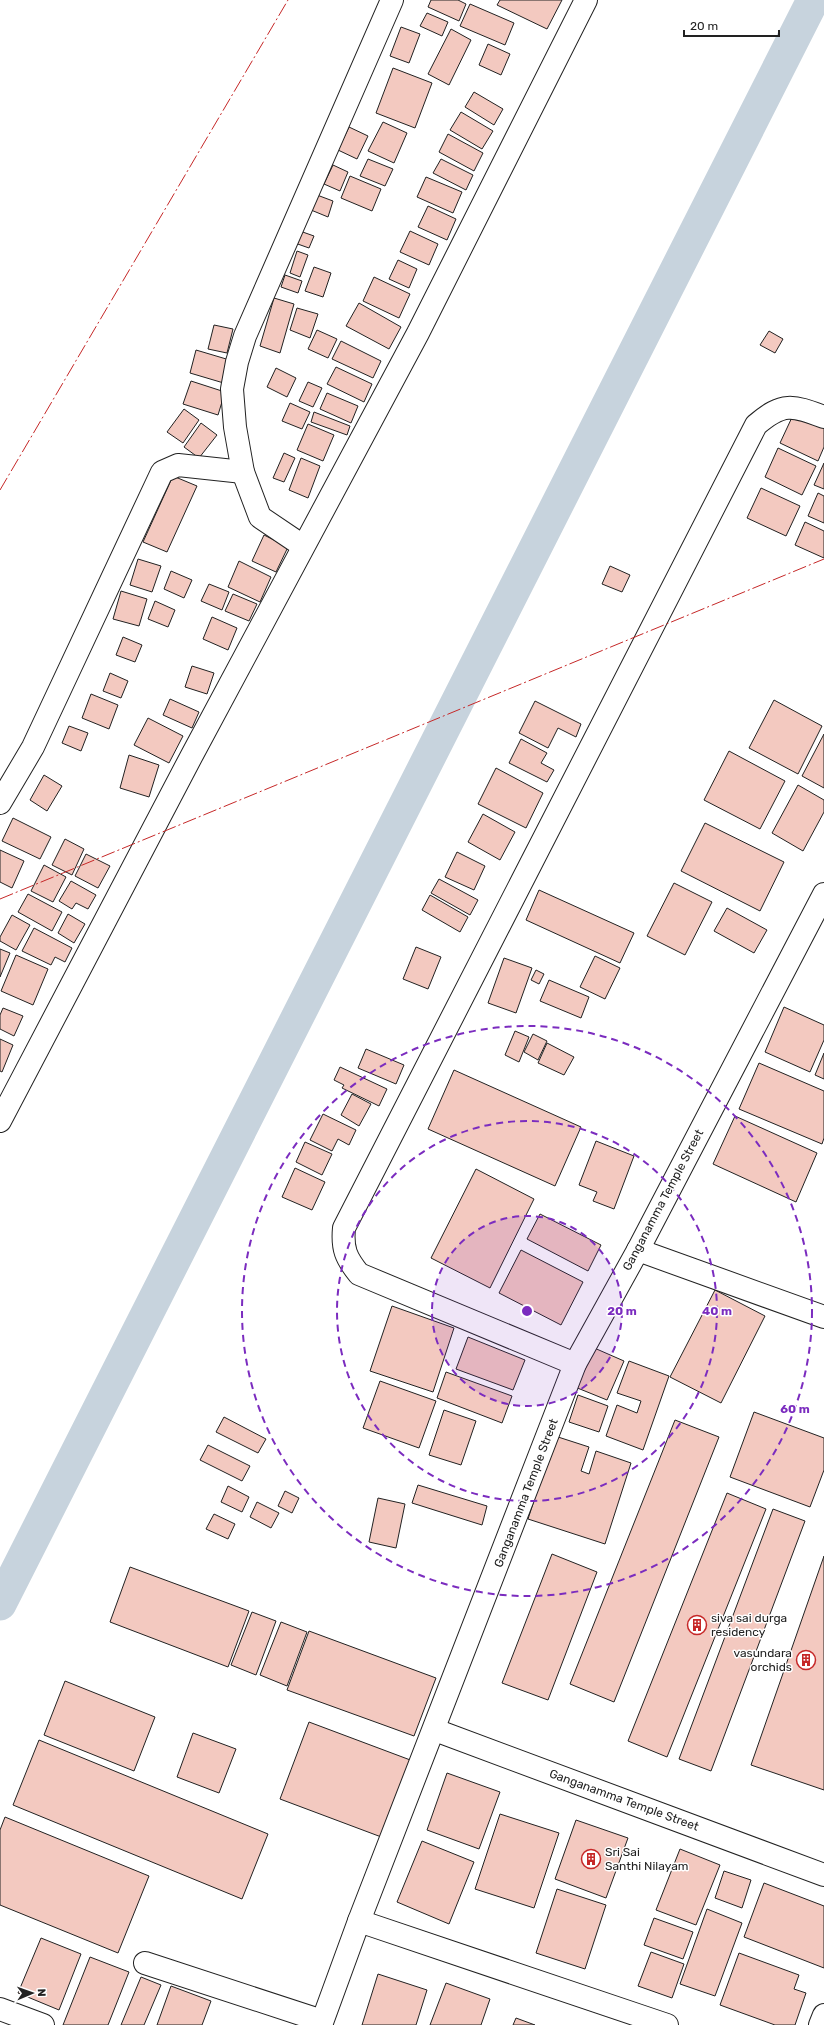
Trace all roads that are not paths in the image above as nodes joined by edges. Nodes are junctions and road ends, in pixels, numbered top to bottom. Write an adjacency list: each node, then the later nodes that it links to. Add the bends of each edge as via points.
1 (392, 0): 4 (street, via 245,336 232,389)
2 (586, 0): 5 (street, via 418,333)
3 (824, 417): 11 (street, via 800,408 785,408 772,412 756,425 344,1228 342,1243 348,1261 359,1274)
4 (242, 472): 5 (street, via 260,517); 6 (street, via 178,465 162,472 33,747)
5 (304, 546): 8 (street)
6 (0, 803)
7 (824, 894): 9 (street, Ganganamma Temple Street)
8 (0, 1121)
9 (638, 1250): 10 (street); 11 (street, Ganganamma Temple Street)
10 (824, 1317)
11 (575, 1364): 12 (street, Ganganamma Temple Street)
12 (435, 1730): 13 (street, Ganganamma Temple Street); 14 (street)
13 (824, 1875)
14 (359, 1921): 18 (street); 20 (street)
15 (145, 1963): 18 (street)
16 (0, 2009): 19 (street)
17 (824, 2015): 21 (street)
18 (322, 2023)
19 (43, 2025)
20 (667, 2025)
21 (820, 2025)

